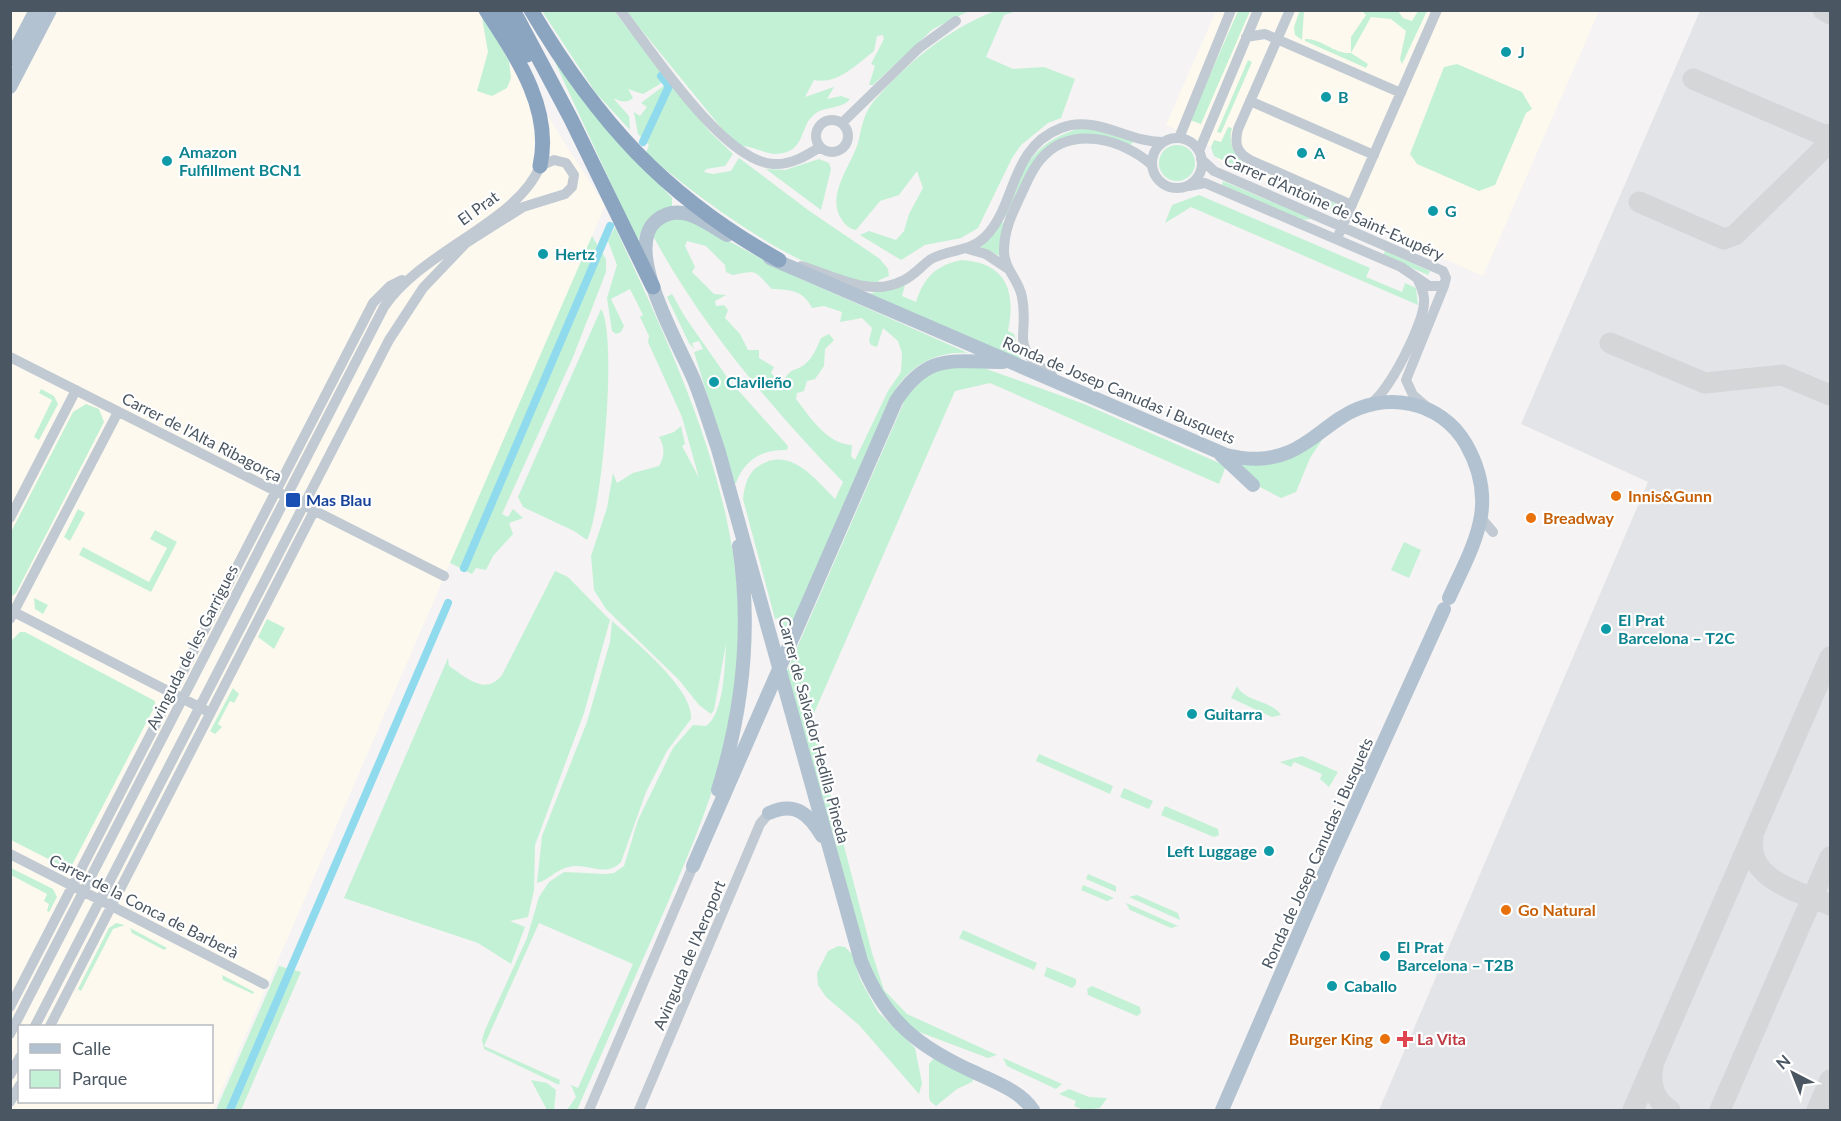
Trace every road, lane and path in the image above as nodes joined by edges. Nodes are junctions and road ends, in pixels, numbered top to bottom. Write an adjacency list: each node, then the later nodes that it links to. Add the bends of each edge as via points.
1 (36, 10): 16 (main road)
2 (50, 10): 17 (main road)
3 (486, 10): 28 (highway, via 523,71 540,110 544,135)
4 (497, 10): 24 (highway)
5 (513, 10): 24 (highway)
6 (531, 10): 34 (highway, via 602,117 658,176 712,218)
7 (620, 10): 23 (street, via 710,124 735,149 772,164 794,160)
8 (1231, 10): 21 (street)
9 (1290, 10): 15 (street)
10 (1437, 10): 18 (street)
11 (1257, 13): 13 (street); 14 (street)
12 (956, 21): 20 (street, via 919,48)
13 (1265, 34): 14 (street); 15 (street)
14 (1246, 37): 26 (street)
15 (1277, 39): 18 (street); 19 (street)
16 (10, 60)
17 (10, 87)
18 (1401, 93): 25 (street)
19 (1250, 101): 25 (street); 30 (street, Carrer d'Antoine de Saint-Exupéry, via 1236,140 1244,157)
20 (842, 123): 23 (street, via 833,119 820,124 816,138); 23 (street, via 848,137 843,147 832,152)
21 (1179, 138): 22 (street); 26 (street, via 1192,144)
22 (1163, 142): 27 (street); 33 (street, via 1147,142 1096,125 1071,125 1051,132 1028,153 985,237)
23 (820, 147)
24 (584, 149): 40 (highway)
25 (1374, 154): 30 (street)
26 (1200, 155): 29 (street, via 1199,174); 31 (street, Carrer d'Antoine de Saint-Exupéry, via 1214,171)
27 (1152, 165): 29 (street, via 1167,187); 36 (street, via 1131,148 1096,138 1079,138 1042,157 1005,231)
28 (540, 166): 35 (street, El Prat, via 514,201); 54 (street, Avinguda de les Garrigues, via 554,160 566,163 573,172 572,187 565,194 523,207 479,234 423,288 389,340)
29 (1189, 186): 32 (street, Carrer d'Antoine de Saint-Exupéry, via 1205,183)
30 (1352, 205): 31 (street)
31 (1342, 228): 32 (street); 39 (street, Carrer d'Antoine de Saint-Exupéry, via 1443,271)
32 (1336, 240): 37 (street, Carrer d'Antoine de Saint-Exupéry)
33 (968, 249): 34 (street, via 948,251 901,282 881,287 854,284); 36 (street, via 987,254)
34 (779, 260): 40 (main road, Ronda de Josep Canudas i Busquets, via 759,255 693,215 677,212 658,219 645,237 644,250); 43 (main road, Ronda de Josep Canudas i Busquets)
35 (424, 266): 38 (street, Avinguda de les Garrigues)
36 (1007, 268): 45 (street, via 1023,298 1021,333 1027,353 1045,371)
37 (1417, 277): 39 (street, Carrer d'Antoine de Saint-Exupéry, via 1429,286); 41 (street, Carrer d'Antoine de Saint-Exupéry, via 1424,303)
38 (408, 279): 51 (street, Avinguda de les Garrigues, via 390,286 373,303); 53 (street, Avinguda de les Garrigues, via 384,307)
39 (1444, 286): 41 (street, Carrer d'Antoine de Saint-Exupéry)
40 (653, 287): 52 (main road, Carrer de Salvador Hedilla Pineda, via 694,381)
41 (1417, 338): 46 (street, Carrer d'Antoine de Saint-Exupéry, via 1383,395); 47 (street, Carrer d'Antoine de Saint-Exupéry, via 1406,380 1413,395)
42 (10, 357): 44 (street, Carrer de l'Alta Ribagorça)
43 (1007, 362): 45 (main road, Ronda de Josep Canudas i Busquets); 68 (main road, via 947,360 927,368 905,387)
44 (76, 390): 48 (street, Carrer de l'Alta Ribagorça); 56 (street)
45 (1077, 392): 49 (main road, Ronda de Josep Canudas i Busquets)
46 (1368, 405): 47 (main road, Ronda de Josep Canudas i Busquets, via 1400,402); 49 (main road, Ronda de Josep Canudas i Busquets, via 1278,456 1250,459)
47 (1431, 411): 57 (main road, Ronda de Josep Canudas i Busquets, via 1452,426 1471,453 1484,503)
48 (118, 412): 51 (street, Carrer de l'Alta Ribagorça); 60 (street)
49 (1217, 452): 50 (main road)
50 (1253, 485)
51 (276, 491): 53 (street, Carrer de l'Alta Ribagorça); 61 (street, Avinguda de les Garrigues)
52 (730, 491): 66 (main road, Carrer de Salvador Hedilla Pineda); 68 (main road, via 743,596 743,687 731,746)
53 (286, 497): 54 (street, Carrer de l'Alta Ribagorça); 62 (street, Avinguda de les Garrigues)
54 (303, 505): 55 (street, Carrer de l'Alta Ribagorça); 63 (street, Avinguda de les Garrigues)
55 (314, 511): 59 (street, Carrer de l'Alta Ribagorça); 64 (street)
56 (10, 519)
57 (1482, 519): 58 (street); 85 (main road, Ronda de Josep Canudas i Busquets, via 1478,537 1328,865)
58 (1493, 532)
59 (444, 576)
60 (12, 614): 61 (street)
61 (172, 693): 62 (street); 69 (street, Avinguda de les Garrigues)
62 (182, 699): 63 (street); 70 (street, Avinguda de les Garrigues)
63 (199, 708): 64 (street); 71 (street, Avinguda de les Garrigues)
64 (210, 713): 72 (street)
65 (769, 813): 66 (main road, via 785,807 802,811); 83 (street, Avinguda de l'Aeroport, via 757,831)
66 (830, 847): 84 (main road, Carrer de Salvador Hedilla Pineda, via 861,961 886,1011 918,1042 1020,1095)
67 (10, 854): 69 (street, Carrer de la Conca de Barberà)
68 (693, 866): 82 (street, Avinguda de l'Aeroport)
69 (73, 886): 70 (street, Carrer de la Conca de Barberà); 74 (street, Avinguda de les Garrigues)
70 (84, 891): 71 (street, Carrer de la Conca de Barberà); 77 (street, Avinguda de les Garrigues)
71 (100, 900): 72 (street, Carrer de la Conca de Barberà); 75 (street, Avinguda de les Garrigues)
72 (112, 906): 73 (street, Carrer de la Conca de Barberà); 76 (street)
73 (264, 984)
74 (10, 1007)
75 (36, 1025)
76 (51, 1025)
77 (10, 1034)
78 (18, 1060): 79 (street)
79 (10, 1074)
80 (18, 1088): 81 (street)
81 (10, 1102)
82 (589, 1110)
83 (639, 1110)
84 (1033, 1110)
85 (1222, 1110)

